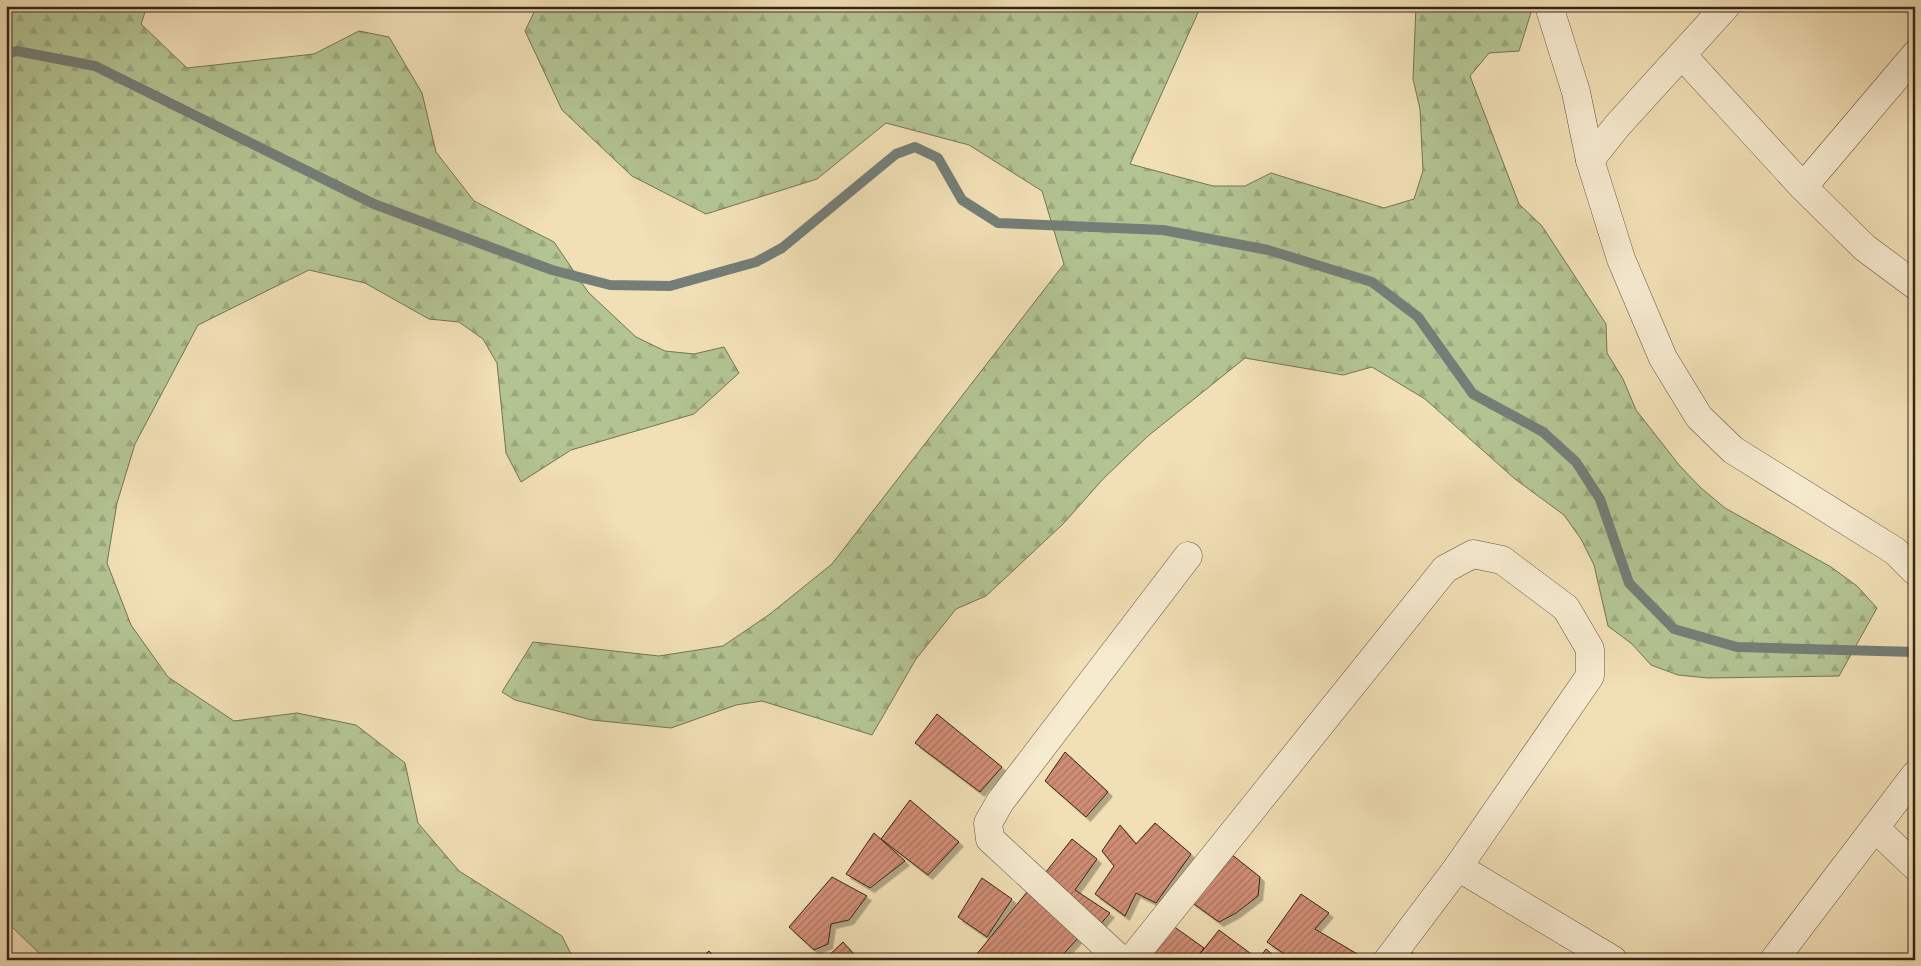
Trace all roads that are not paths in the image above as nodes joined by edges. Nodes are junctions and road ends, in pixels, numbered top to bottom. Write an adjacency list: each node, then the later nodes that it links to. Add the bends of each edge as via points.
1 (1549, 6): 5 (street, via 1576,92)
2 (1726, 6): 3 (street)
3 (1682, 55): 5 (street); 6 (street)
4 (1915, 55): 6 (street)
5 (1590, 160): 9 (street, via 1620,259 1664,358 1699,417 1733,450 1895,551)
6 (1803, 187): 7 (street, via 1865,248)
7 (1915, 284)
8 (1188, 556): 14 (street, via 1000,802 988,823 990,840)
9 (1915, 571)
10 (1915, 775): 11 (street)
11 (1875, 828): 12 (street); 18 (street)
12 (1915, 866)
13 (1458, 867): 15 (street, via 1590,676 1590,649 1566,608 1502,560 1473,554 1445,569); 16 (street); 17 (street)
14 (1121, 960)
15 (1132, 960)
16 (1388, 960)
17 (1613, 960)
18 (1774, 960)

